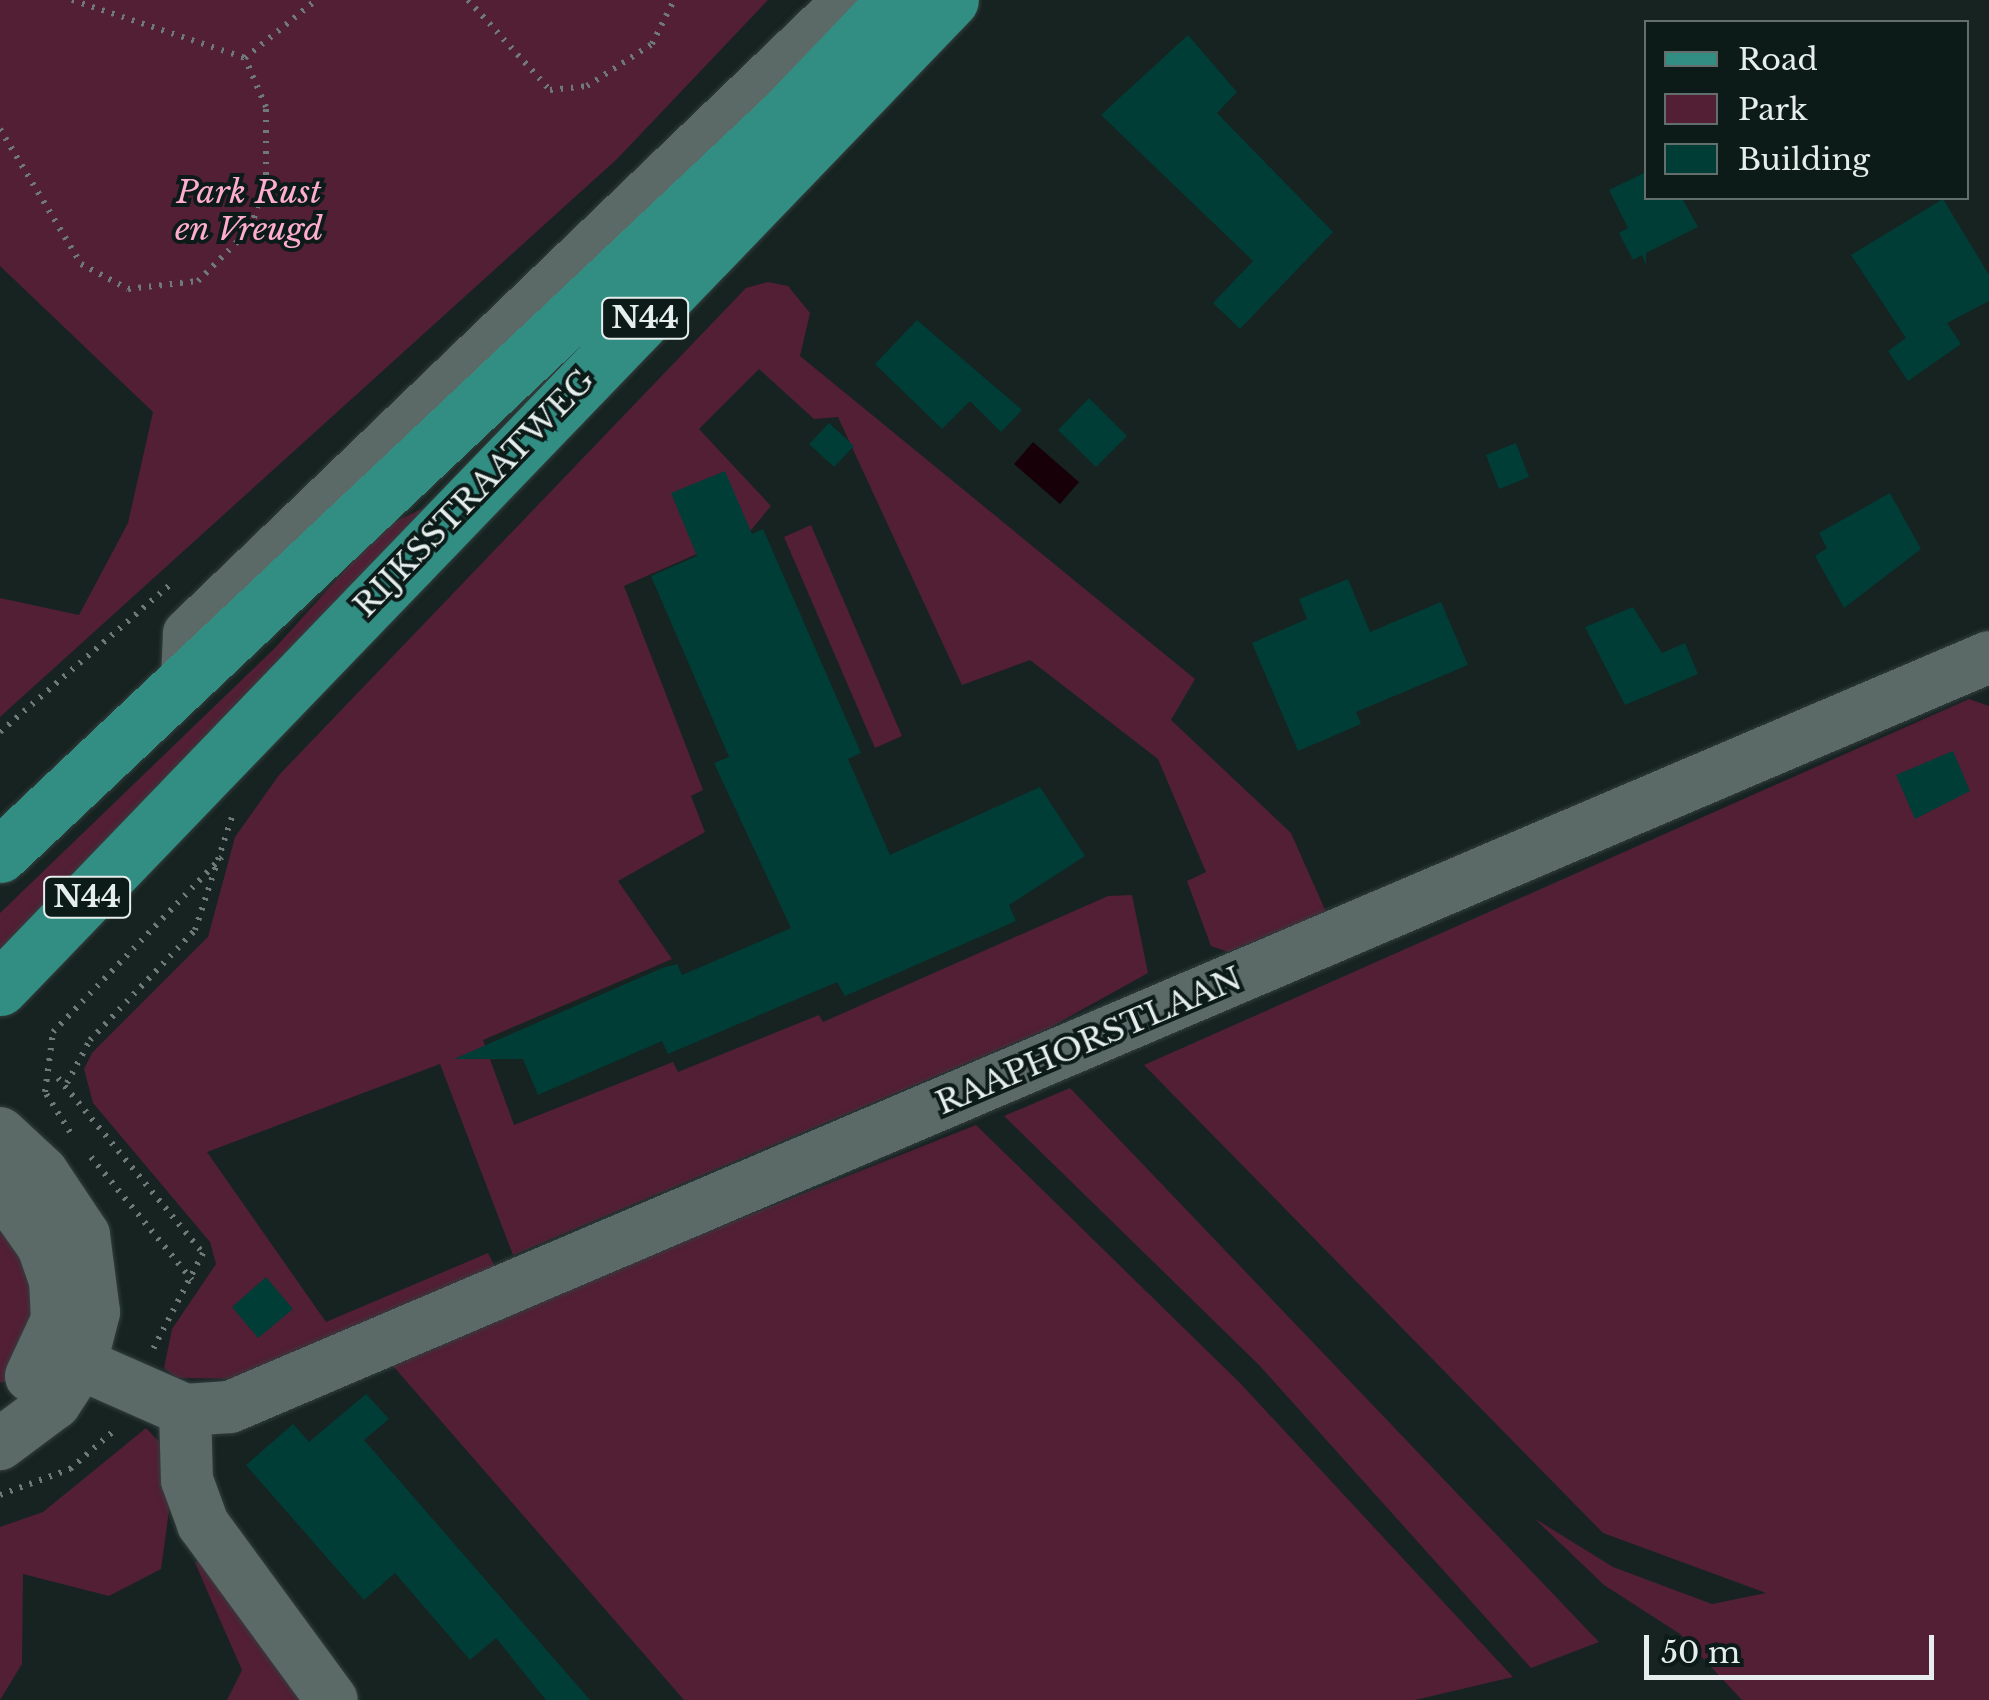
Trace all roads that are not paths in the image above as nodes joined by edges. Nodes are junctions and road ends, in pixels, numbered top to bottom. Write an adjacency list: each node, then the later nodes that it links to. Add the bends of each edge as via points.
1 (850, 0): 5 (street, N44, via 189,634)
2 (895, 0): 5 (main road, RIJKSSTRAATWEG / N44)
3 (952, 0): 7 (main road, RIJKSSTRAATWEG / N44)
4 (1989, 657): 11 (street, RAAPHORSTLAAN, via 230,1407)
5 (187, 678): 6 (main road, RIJKSSTRAATWEG / N44)
6 (0, 855)
7 (0, 988)
8 (0, 1133): 10 (street, via 42,1172 84,1235 94,1312)
9 (0, 1184): 10 (street, via 55,1280)
10 (65, 1356): 11 (street); 12 (street); 13 (street, via 55,1402)
11 (162, 1400): 14 (street, via 202,1524)
12 (0, 1403)
13 (0, 1444)
14 (332, 1700)

